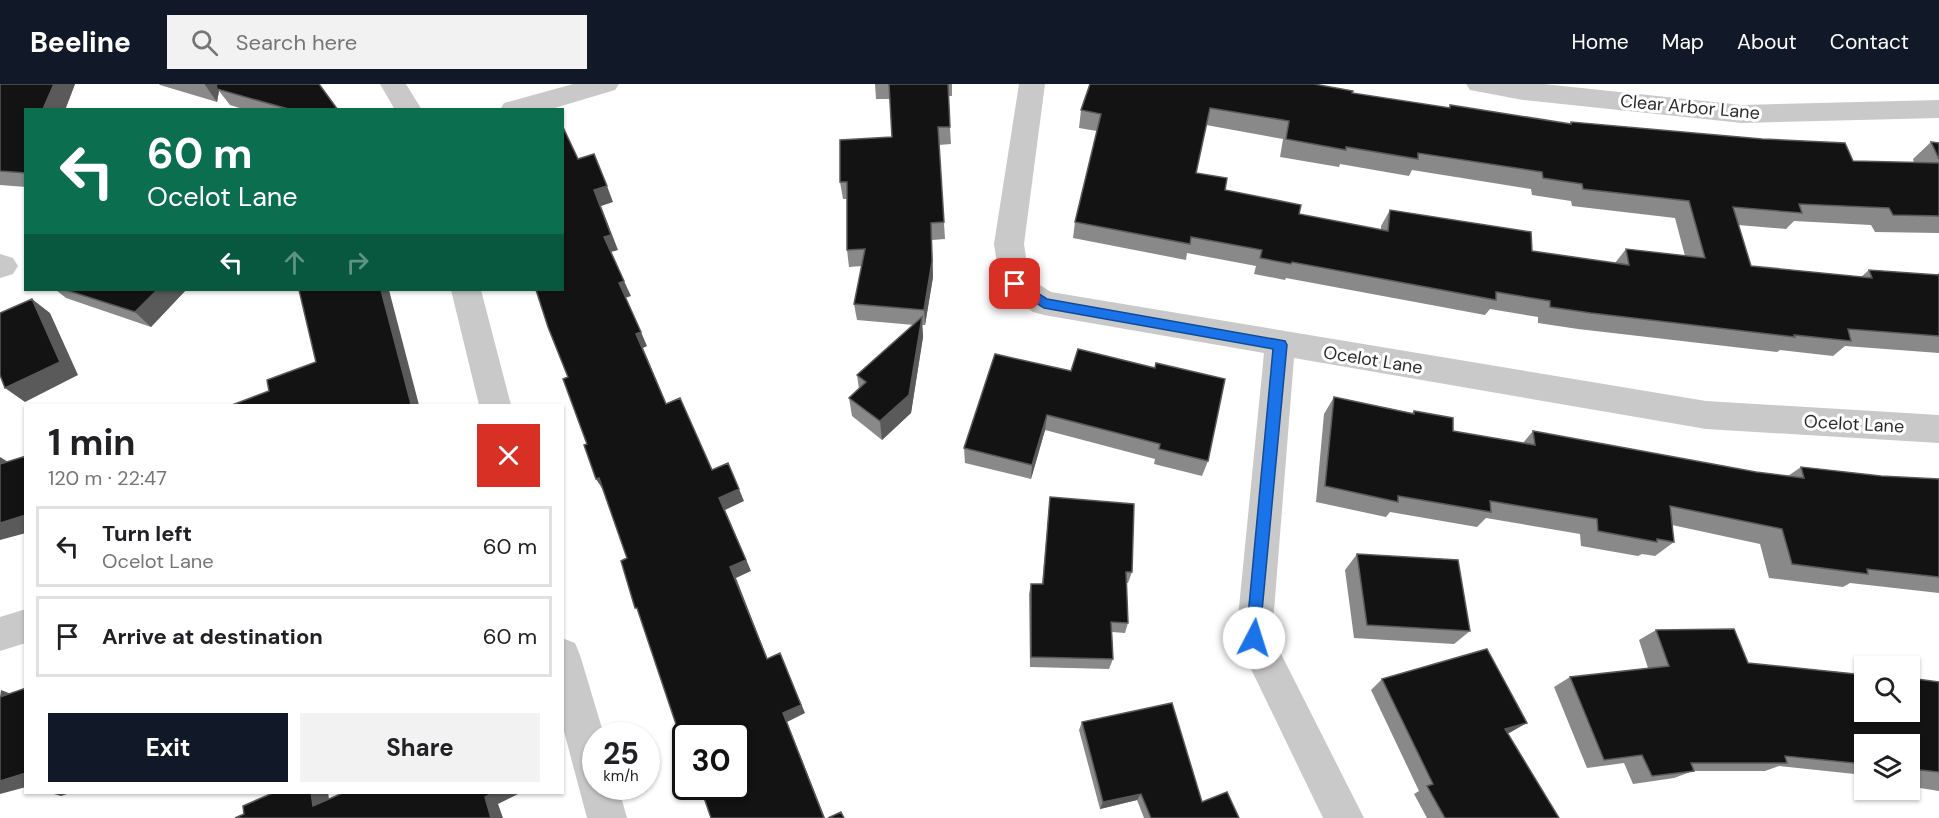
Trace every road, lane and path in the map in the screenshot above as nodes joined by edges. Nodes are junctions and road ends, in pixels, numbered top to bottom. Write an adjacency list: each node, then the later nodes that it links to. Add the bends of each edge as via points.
1 (393, 84): 5 (street)
2 (606, 84): 6 (street)
3 (1032, 84): 9 (street, Ocelot Lane, via 1009,244 1015,284 1044,303)
4 (1479, 84): 7 (street, Clear Arbor Lane, via 1742,114)
5 (408, 108)
6 (520, 108)
7 (1939, 109)
8 (466, 291): 10 (street)
9 (1280, 345): 11 (street, Ocelot Lane, via 1706,415); 18 (street, via 1254,638)
10 (495, 404)
11 (1939, 429)
12 (24, 627): 13 (street)
13 (0, 634)
14 (564, 662): 15 (street)
15 (582, 726)
16 (602, 800): 17 (street)
17 (607, 818)
18 (1344, 818)

